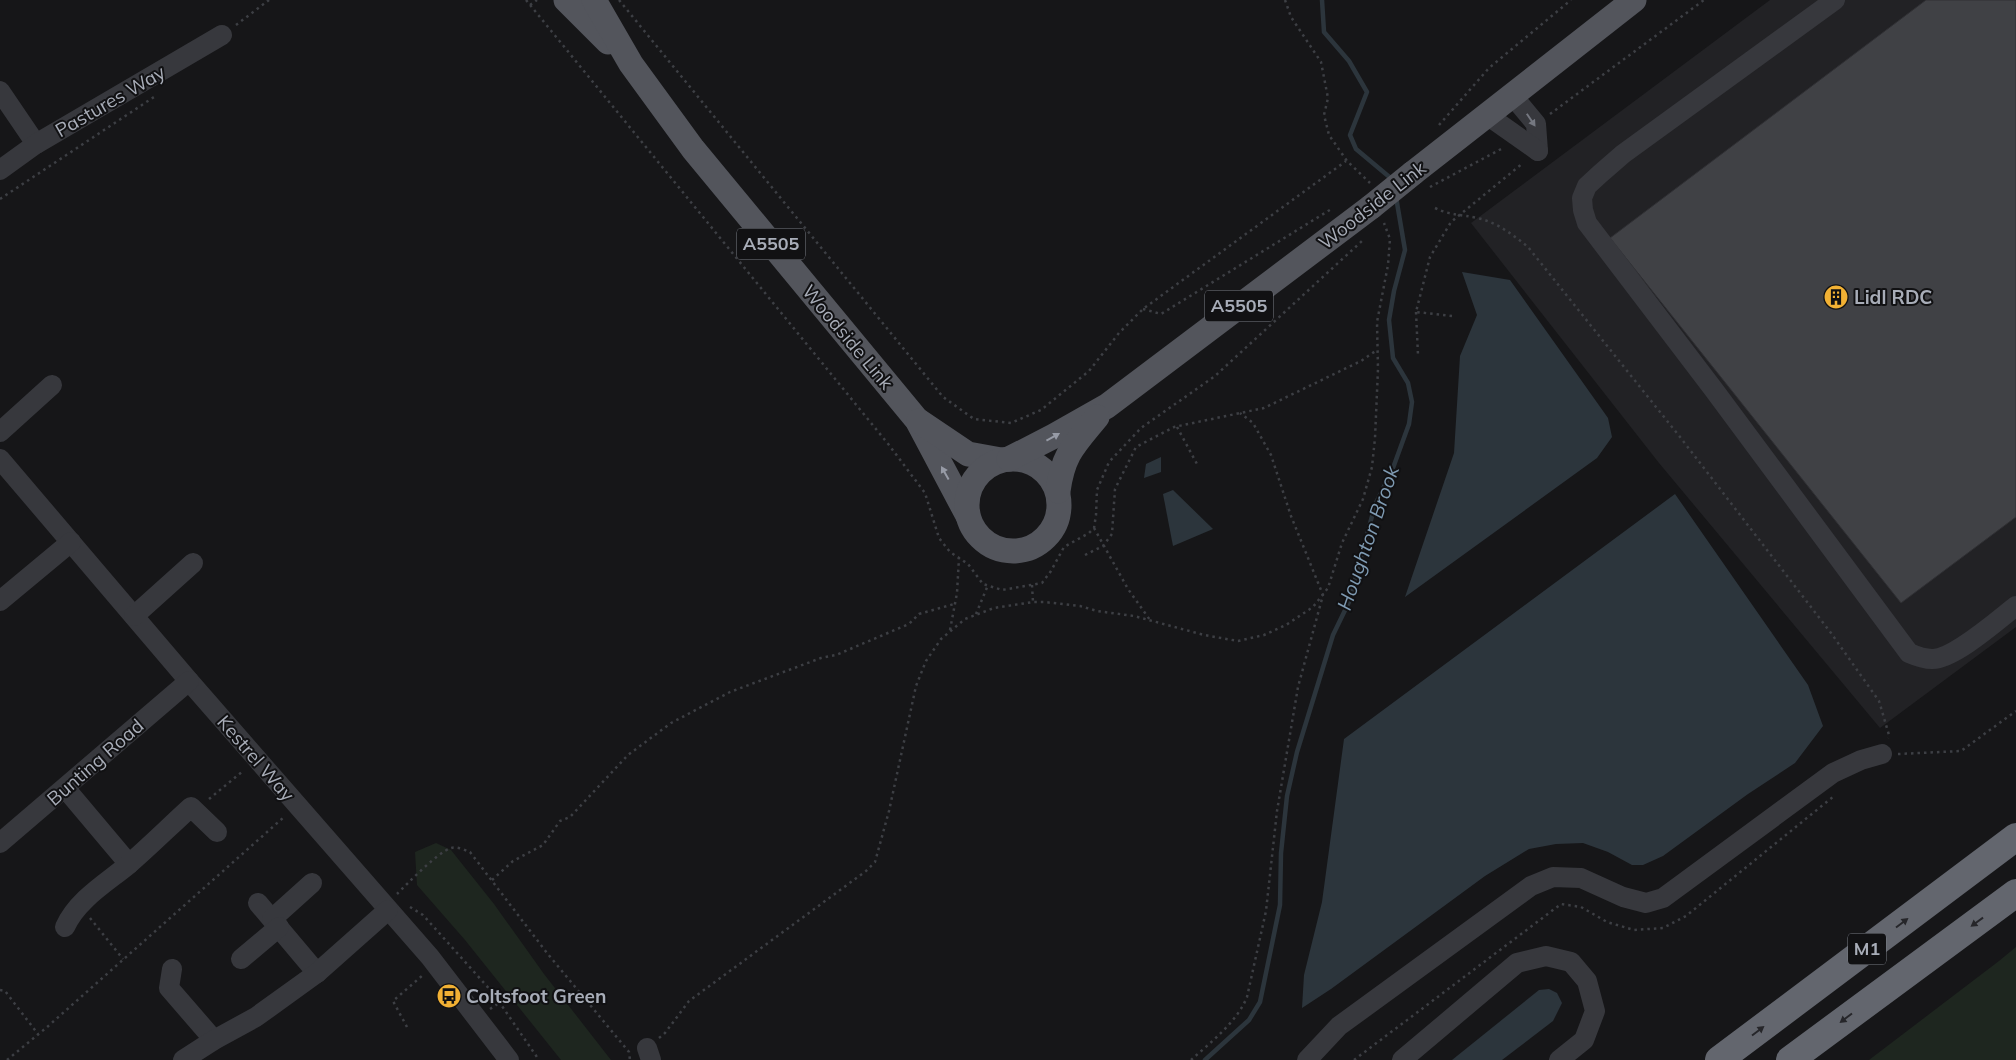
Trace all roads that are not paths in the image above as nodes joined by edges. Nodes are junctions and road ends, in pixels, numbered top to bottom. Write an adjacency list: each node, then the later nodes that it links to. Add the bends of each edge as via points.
1 (566, 0): 6 (main road, Woodside Link / A5505)
2 (594, 0): 6 (main road, Woodside Link / A5505)
3 (1634, 0): 8 (main road, Woodside Link / A5505)
4 (1835, 0): 23 (street, via 1611,164 1586,186 1583,210 1587,223 1909,653 1933,659 1946,656)
5 (222, 35): 10 (street, Pastures Way)
6 (631, 64): 14 (main road, Woodside Link / A5505, via 693,149)
7 (0, 92): 10 (street)
8 (1512, 95): 9 (main road, Woodside Link / A5505); 9 (street, one-way to 9, via 1536,124 1538,151)
9 (1487, 115): 13 (main road, Woodside Link / A5505, bridge, via 1420,181 1376,205)
10 (36, 144): 11 (street, Pastures Way)
11 (0, 170)
12 (52, 385): 15 (street)
13 (1106, 406): 17 (main road, Woodside Link / A5505, one-way to 13); 18 (main road, Woodside Link / A5505, via 1069,451 1060,470)
14 (917, 420): 17 (main road, Woodside Link / A5505, via 968,454); 19 (main road, Woodside Link / A5505, one-way to 14)
15 (0, 432)
16 (0, 459): 20 (street, Kestrel Way)
17 (1005, 460): 18 (main road, A5505, via 1034,464 1044,470); 19 (main road, A5505, via 990,465 973,482 967,504)
18 (1058, 491): 19 (main road, A5505, via 1060,506 1055,526 1036,546 1023,550 995,548 983,540)
19 (968, 516)
20 (71, 542): 22 (street); 24 (street, Kestrel Way)
21 (194, 563): 24 (street)
22 (0, 601)
23 (2016, 606)
24 (134, 616): 25 (street, Kestrel Way)
25 (189, 681): 27 (street, Bunting Road); 35 (street, Kestrel Way)
26 (1882, 754): 44 (street, via 1833,773 1663,898 1646,903 1623,898 1581,878 1553,876 1531,886 1339,1026)
27 (64, 788): 30 (street, Bunting Road); 31 (street)
28 (217, 832): 31 (street, via 191,807)
29 (2016, 837): 47 (highway, M1, one-way to 29)
30 (0, 843)
31 (129, 864): 37 (street, via 80,906)
32 (312, 883): 36 (street)
33 (2016, 893): 48 (highway, M1, one-way to 48)
34 (258, 903): 36 (street)
35 (391, 903): 40 (street); 43 (street, Kestrel Way)
36 (275, 923): 38 (street); 40 (street)
37 (65, 927)
38 (241, 959)
39 (172, 969): 41 (street, via 169,988)
40 (317, 973): 41 (street, via 256,1017)
41 (214, 1040): 42 (street)
42 (183, 1060)
43 (510, 1060)
44 (1307, 1060)
45 (1402, 1060): 46 (street, via 1517,963 1546,956 1571,962 1587,981 1595,1011 1584,1040)
46 (1558, 1060)
47 (1719, 1060)
48 (1790, 1060)

